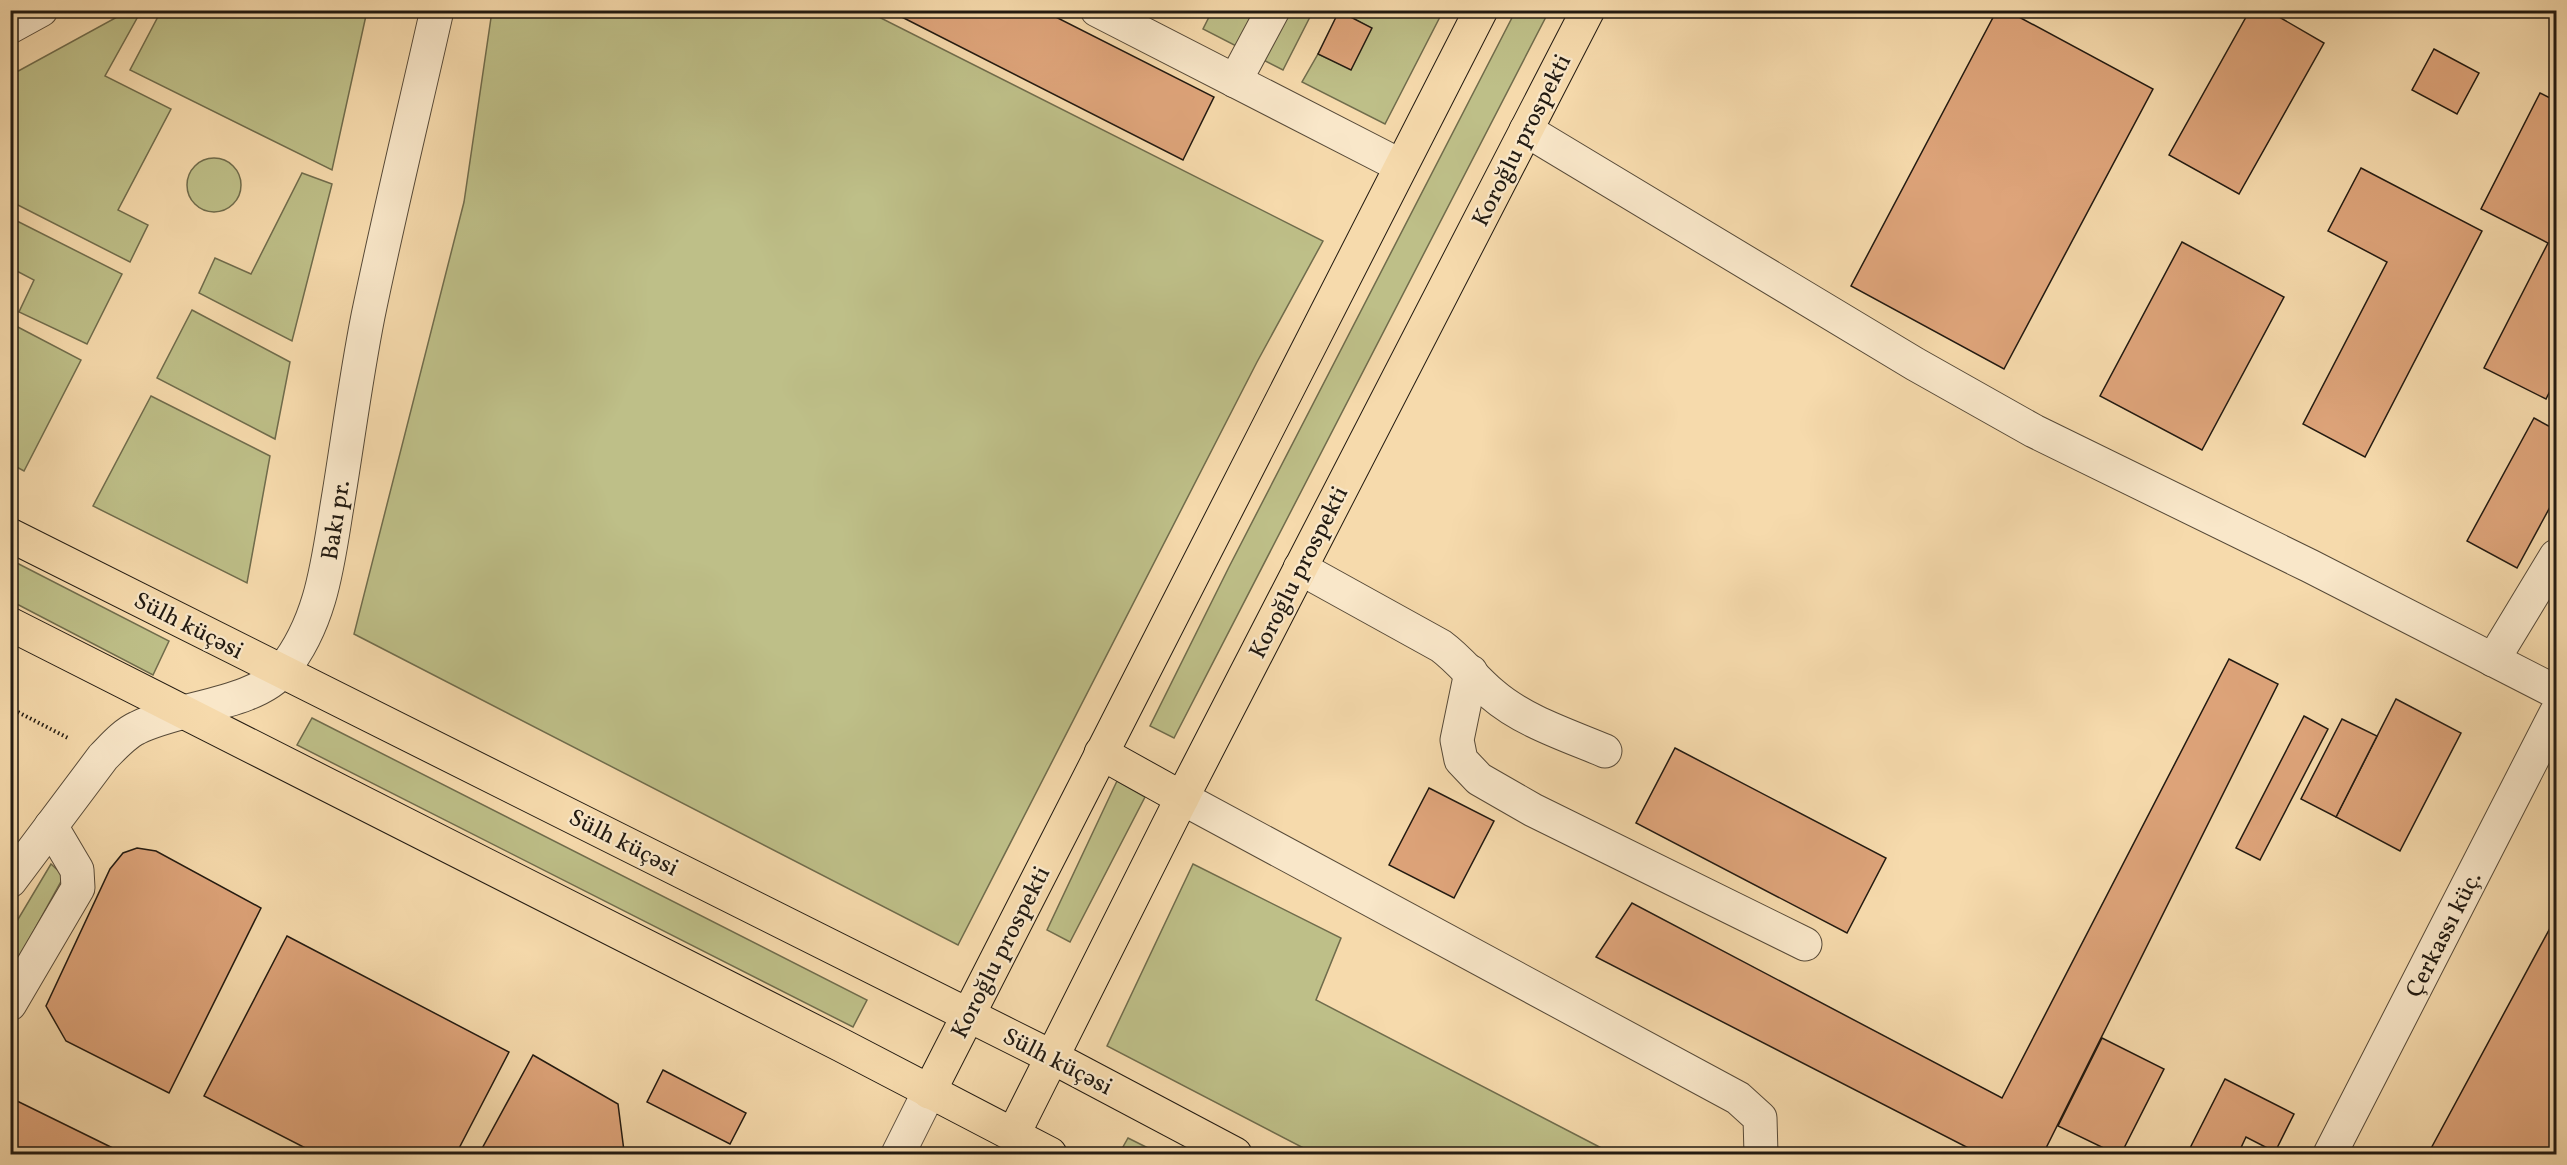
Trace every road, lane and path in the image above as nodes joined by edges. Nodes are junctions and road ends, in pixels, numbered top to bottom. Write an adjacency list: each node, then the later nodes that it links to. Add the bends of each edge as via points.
1 (41, 10): 7 (street)
2 (437, 10): 16 (street, Bakı pr., via 368,317 325,577 309,631)
3 (1096, 10): 8 (street)
4 (1273, 10): 8 (street)
5 (1481, 10): 10 (main road, Koroğlu prospekti)
6 (1588, 10): 9 (main road, Koroğlu prospekti)
7 (10, 27)
8 (1235, 81): 10 (street)
9 (1526, 130): 13 (main road, Koroğlu prospekti); 15 (street, via 2034,431)
10 (1401, 166): 23 (main road, Koroğlu prospekti)
11 (10, 535): 16 (main road, Sülh küçəsi)
12 (2556, 556): 15 (street)
13 (1300, 568): 17 (street, via 1441,646); 25 (main road, Koroğlu prospekti)
14 (10, 624): 20 (main road)
15 (2493, 660): 18 (street)
16 (282, 671): 20 (street, Bakı pr., via 269,683 239,697); 30 (main road, Sülh küçəsi)
17 (1471, 672): 22 (street, via 1492,695 1529,718); 28 (street, via 1457,740 1461,760 1479,779 1533,810)
18 (2556, 692)
19 (10, 708): 24 (path)
20 (182, 712): 24 (street, Bakı pr., via 136,728); 32 (main road)
21 (2556, 712): 38 (street, Çerkassı küç.)
22 (1605, 752)
23 (1101, 753): 25 (main road); 30 (main road, Koroğlu prospekti)
24 (103, 757): 26 (street, Bakı pr.)
25 (1182, 798): 31 (main road, Koroğlu prospekti); 37 (street, via 1738,1098 1760,1118)
26 (51, 826): 27 (street, Bakı pr.); 29 (street, via 77,870 78,888)
27 (10, 881)
28 (1805, 944)
29 (10, 1004)
30 (967, 1014): 31 (main road, Sülh küçəsi); 32 (main road, Koroğlu prospekti)
31 (1052, 1058): 33 (main road, Koroğlu prospekti); 36 (main road, Sülh küçəsi)
32 (929, 1092): 33 (main road); 34 (street)
33 (1008, 1145): 35 (main road)
34 (898, 1155)
35 (1050, 1155)
36 (1235, 1155)
37 (1761, 1155)
38 (2330, 1155)

